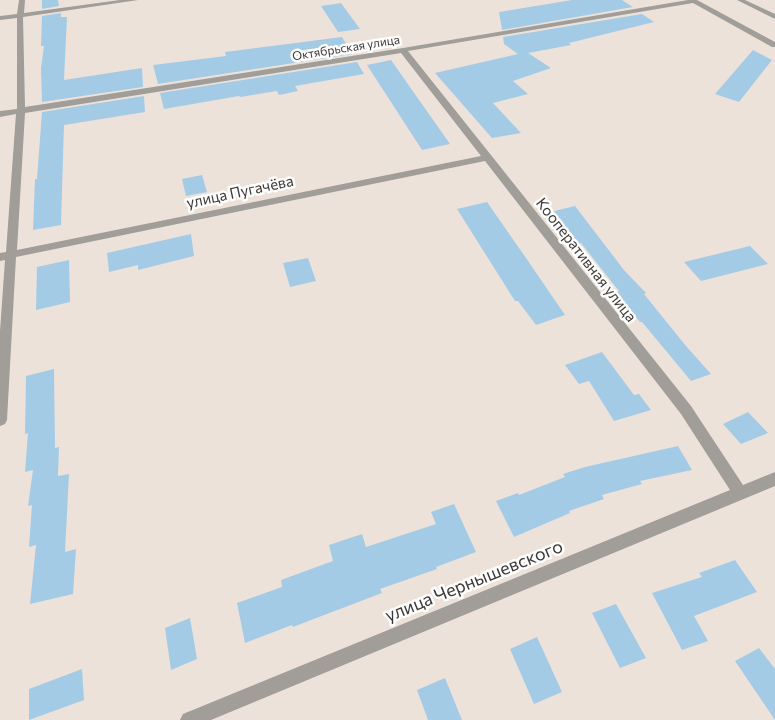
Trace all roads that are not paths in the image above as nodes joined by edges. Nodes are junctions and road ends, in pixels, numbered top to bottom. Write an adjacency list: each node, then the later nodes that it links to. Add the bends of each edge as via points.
1 (22, 0): 5 (street)
2 (135, 0): 5 (street)
3 (693, 0): 8 (street); 9 (street, Октябрьская улица)
4 (740, 0): 6 (street)
5 (20, 15): 7 (street); 10 (street)
6 (775, 17)
7 (0, 18)
8 (775, 45)
9 (403, 50): 10 (street, Октябрьская улица); 12 (street, Кооперативная улица)
10 (21, 110): 11 (street, Октябрьская улица); 13 (street)
11 (0, 114)
12 (486, 158): 13 (street, улица Пугачёва); 17 (street, Кооперативная улица, via 686,410)
13 (11, 254): 14 (street, улица Пугачёва); 15 (street)
14 (0, 257)
15 (0, 420)
16 (775, 479): 17 (street, улица Чернышевского)
17 (740, 492): 18 (street, улица Чернышевского)
18 (189, 720)

